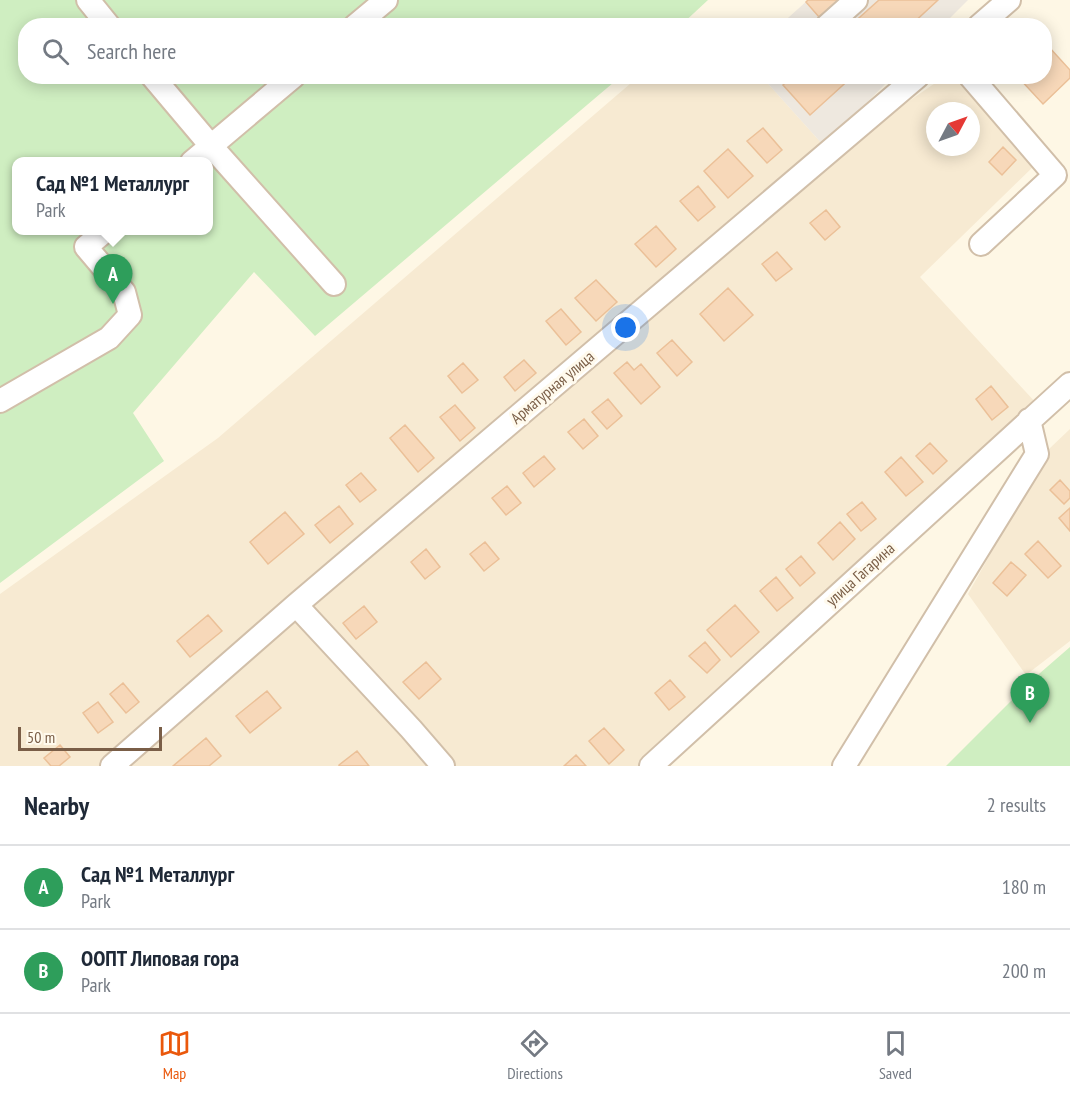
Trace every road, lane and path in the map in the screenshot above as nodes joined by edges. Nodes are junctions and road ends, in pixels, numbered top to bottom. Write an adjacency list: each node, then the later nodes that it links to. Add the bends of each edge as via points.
1 (88, 0): 5 (street)
2 (386, 0): 6 (street)
3 (856, 0): 7 (street)
4 (1009, 0): 8 (street)
5 (103, 18)
6 (365, 18)
7 (836, 18)
8 (988, 18)
9 (159, 84): 13 (street)
10 (285, 84): 13 (street)
11 (909, 84): 22 (street, Арматурная улица)
12 (977, 84): 16 (street, via 1055,175)
13 (211, 146): 14 (street); 17 (street)
14 (198, 157)
15 (101, 235): 20 (street, via 86,247 124,292 130,315 109,338)
16 (981, 244)
17 (334, 284)
18 (1070, 376): 19 (street)
19 (1070, 384): 21 (street, улица Гагарина)
20 (0, 401)
21 (1029, 420): 25 (street, улица Гагарина); 26 (street, via 1037,454)
22 (296, 605): 23 (street, Арматурная улица); 24 (street)
23 (111, 766)
24 (443, 766)
25 (651, 766)
26 (844, 766)

